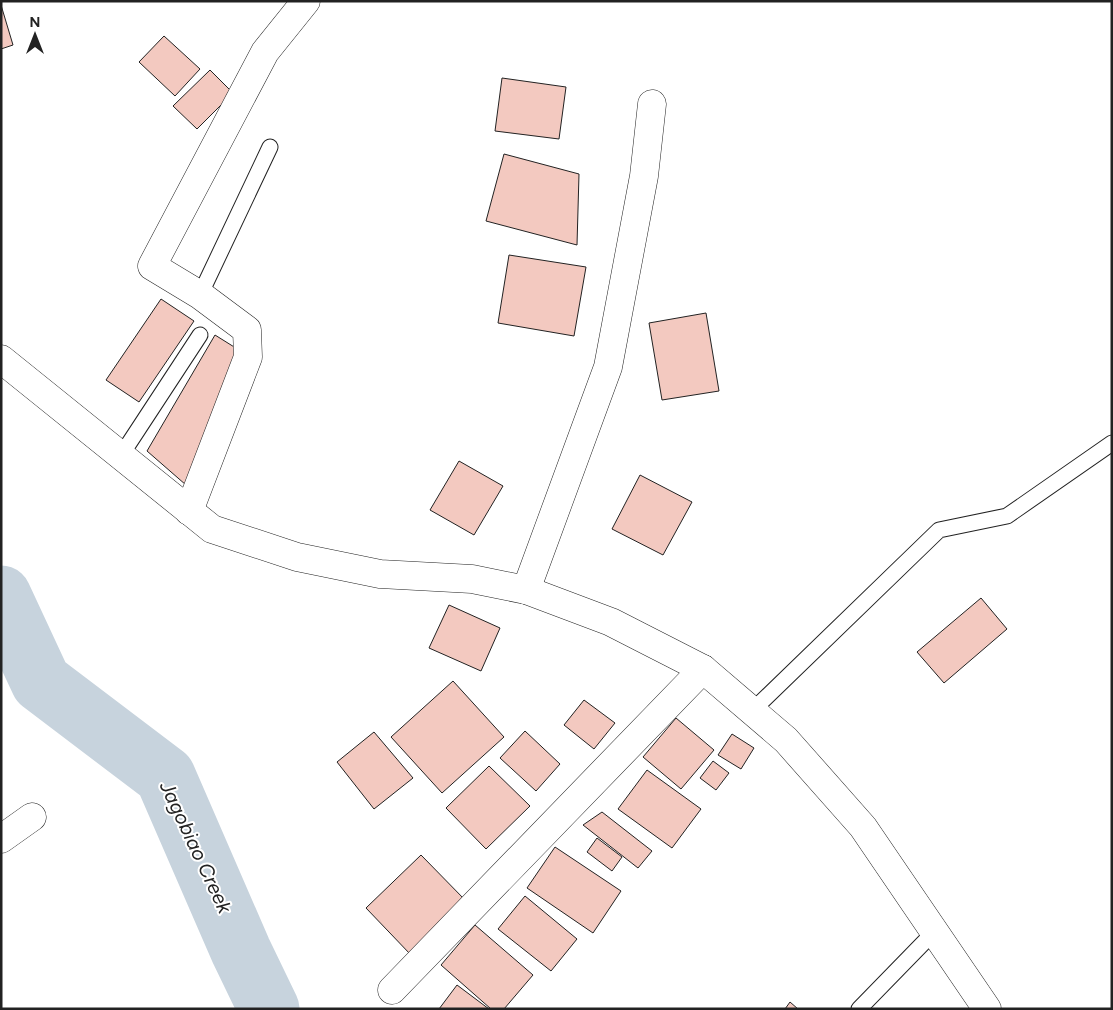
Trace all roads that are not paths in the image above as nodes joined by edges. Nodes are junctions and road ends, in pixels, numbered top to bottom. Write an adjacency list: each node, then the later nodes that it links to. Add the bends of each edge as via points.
1 (306, 1): 4 (street, via 265,52 152,266)
2 (652, 104): 10 (street, via 644,176 608,367)
3 (270, 147): 4 (lane)
4 (200, 295): 9 (street, via 247,330 248,358)
5 (200, 335): 8 (lane)
6 (1, 359): 8 (street)
7 (1112, 444): 12 (lane, via 1006,516 939,530)
8 (122, 454): 9 (street)
9 (189, 511): 10 (street, via 212,529 297,557 380,574 472,579)
10 (526, 590): 11 (street, via 611,622)
11 (702, 669): 12 (street); 16 (street)
12 (752, 712): 15 (street, via 786,740 863,827)
13 (32, 817): 14 (street)
14 (1, 839)
15 (935, 931): 17 (lane); 18 (street)
16 (392, 990)
17 (859, 1009)
18 (987, 1009)

